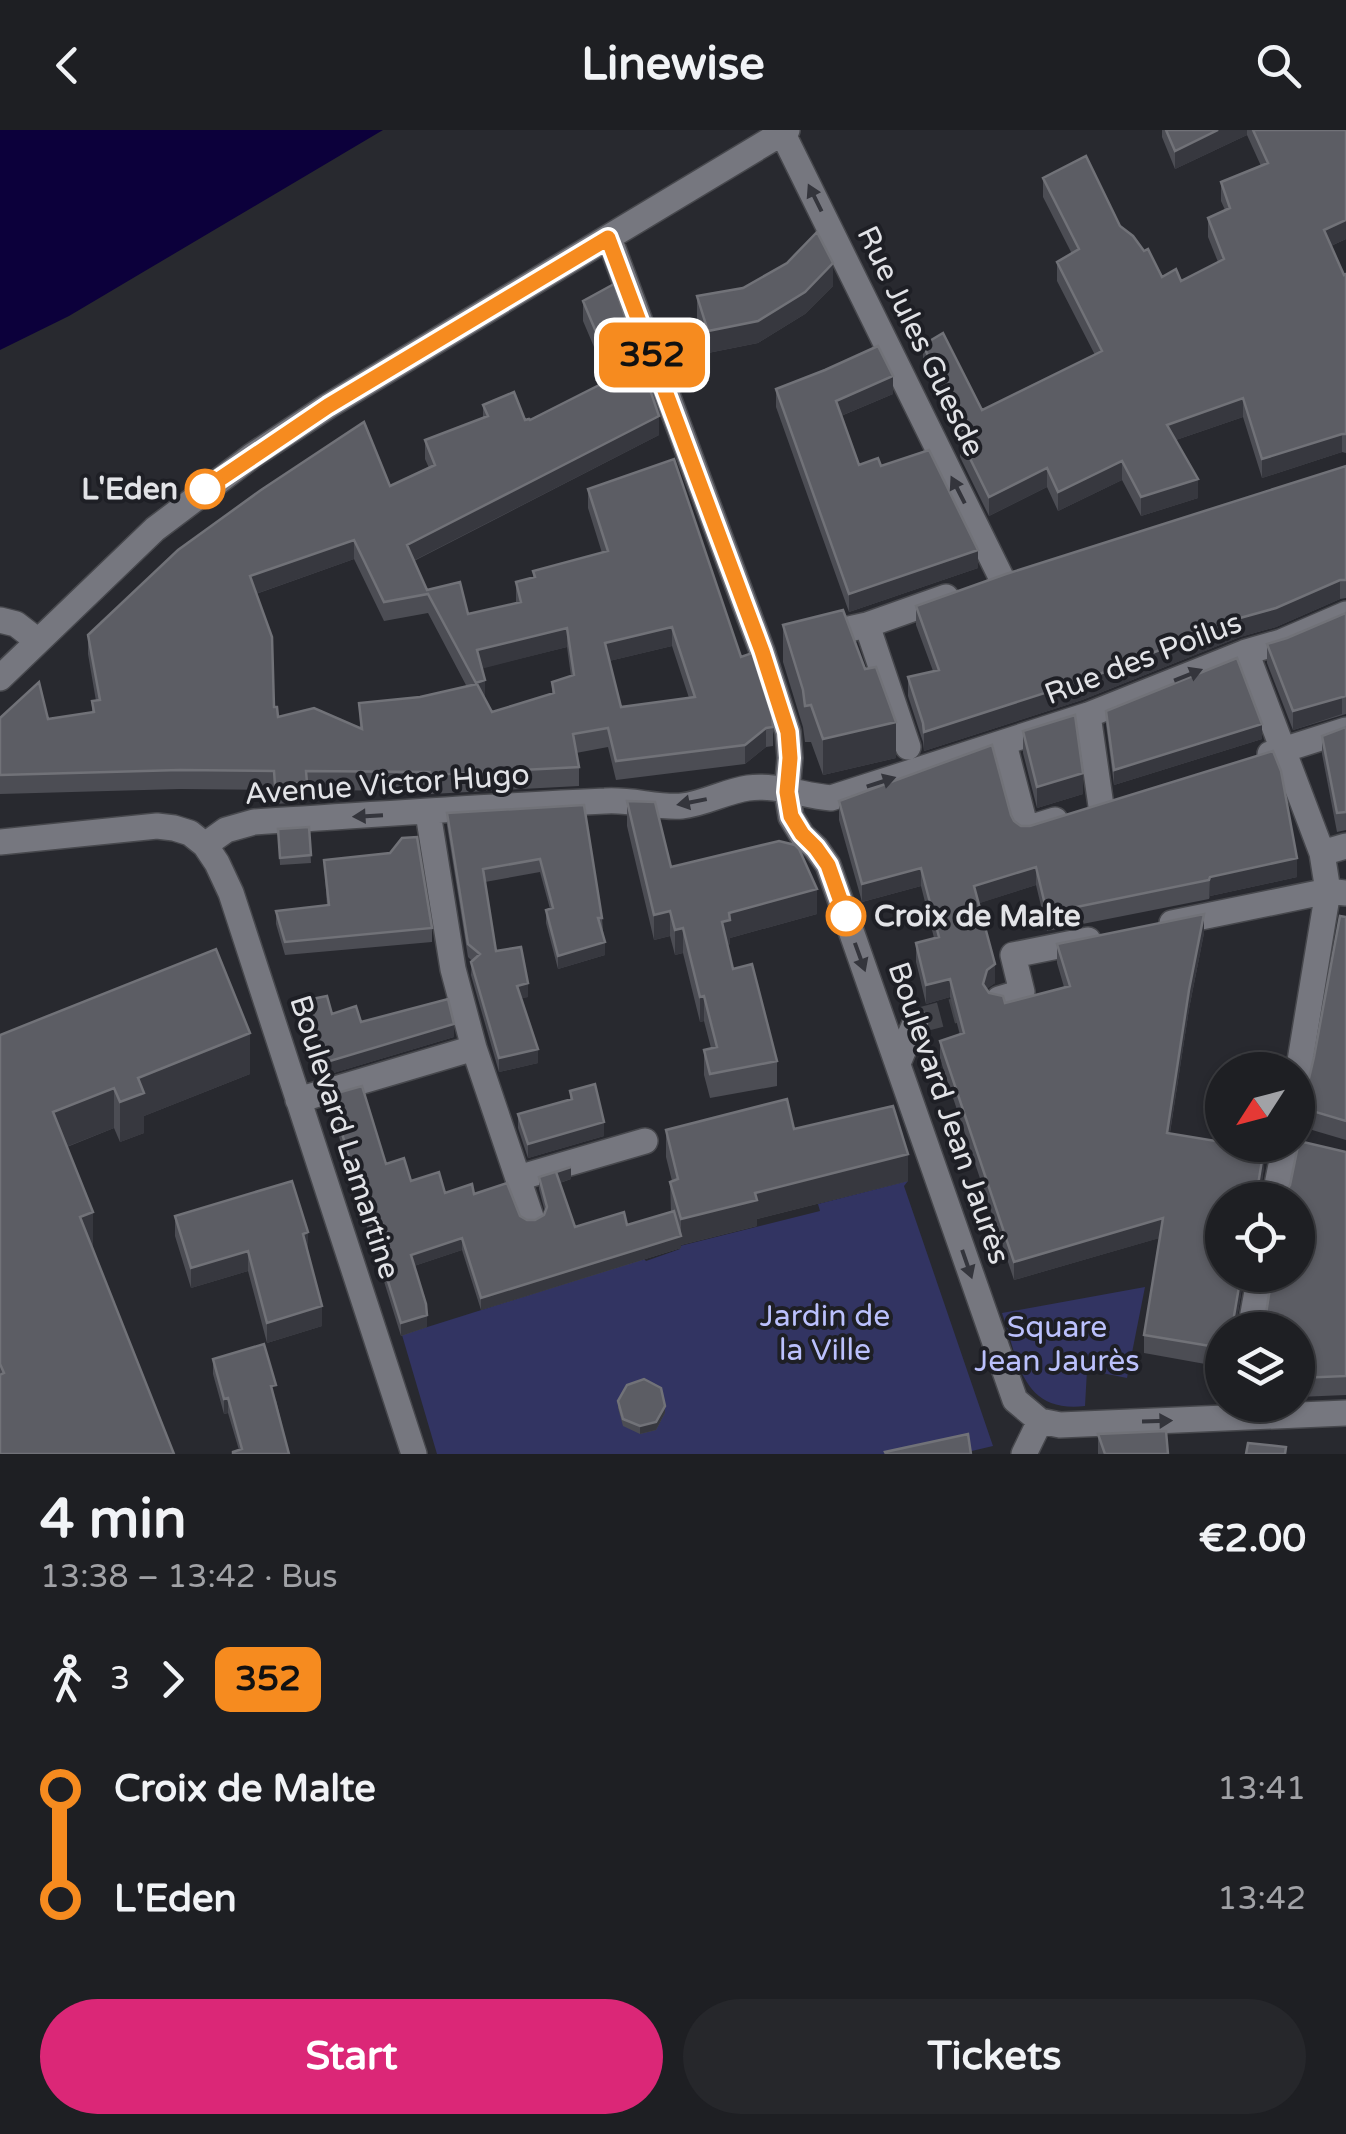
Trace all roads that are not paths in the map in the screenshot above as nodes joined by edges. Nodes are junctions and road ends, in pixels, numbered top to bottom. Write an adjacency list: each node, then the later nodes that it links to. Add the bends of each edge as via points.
1 (784, 131): 2 (street); 5 (street, Rue Jules Guesde, one-way to 1, via 993,581)
2 (608, 238): 6 (street, via 252,456 155,529); 7 (street, Boulevard Jean Jaurès)
3 (1346, 614): 8 (street, Rue des Poilus)
4 (0, 620): 6 (street)
5 (867, 625): 7 (street); 13 (street)
6 (38, 641): 9 (street)
7 (762, 651): 16 (street, Boulevard Jean Jaurès, via 788,732)
8 (1246, 652): 10 (street, Rue des Poilus, one-way to 8); 14 (street)
9 (2, 672)
10 (1088, 716): 12 (street, Rue des Poilus); 12 (street, via 1110,803 1026,828)
11 (1346, 730): 14 (street)
12 (1004, 744): 16 (street, Rue des Poilus, one-way to 12, via 831,798)
13 (908, 747)
14 (1282, 750): 15 (street); 20 (street)
15 (1246, 761)
16 (787, 792): 17 (street, Avenue Victor Hugo, one-way to 17, via 747,788 682,806 611,800); 28 (street, Boulevard Jean Jaurès, one-way to 28, via 791,816 828,865)
17 (428, 812): 19 (street, Avenue Victor Hugo, one-way to 19, via 254,822); 26 (street, via 453,969)
18 (0, 842): 19 (street, via 157,826 190,833)
19 (205, 845): 29 (street, Boulevard Lamartine, via 231,893)
20 (1334, 850): 21 (street)
21 (1337, 892): 22 (street); 27 (street)
22 (1142, 928)
23 (1105, 936): 24 (street, via 1012,955 1022,992)
24 (999, 998)
25 (916, 1022): 28 (street)
26 (474, 1048): 29 (street); 31 (street)
27 (1303, 1052)
28 (898, 1063): 36 (street, Boulevard Jean Jaurès, one-way to 36, via 1016,1400)
29 (298, 1100): 37 (street, Boulevard Lamartine)
30 (645, 1141): 31 (street)
31 (518, 1178): 32 (street)
32 (531, 1217)
33 (1315, 1412): 35 (street)
34 (1205, 1413): 36 (street, one-way to 34)
35 (1346, 1413)
36 (1050, 1423): 38 (street)
37 (414, 1454)
38 (1024, 1454)

